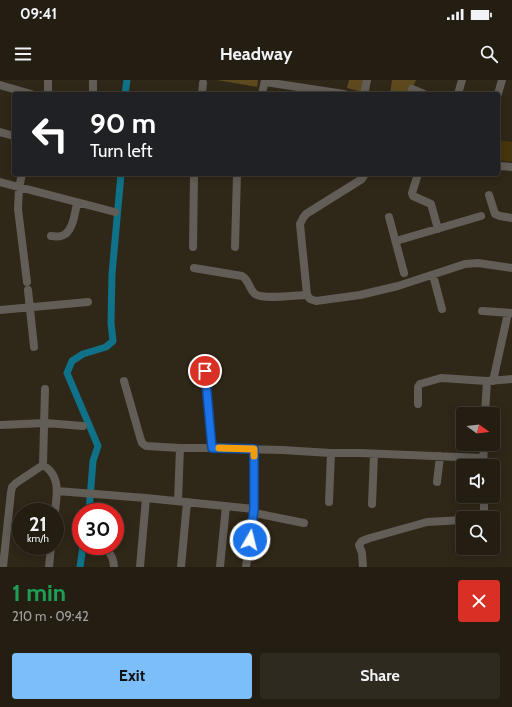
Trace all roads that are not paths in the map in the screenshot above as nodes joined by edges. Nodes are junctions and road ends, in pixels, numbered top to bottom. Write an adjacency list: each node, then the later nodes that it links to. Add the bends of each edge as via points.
1 (48, 80): 11 (street)
2 (93, 80): 12 (street)
3 (367, 80): 16 (street)
4 (462, 80): 18 (street)
5 (502, 80): 19 (street)
6 (265, 81): 14 (street); 15 (street)
7 (203, 83): 13 (street)
8 (2, 84): 10 (street)
9 (412, 89): 17 (street)
10 (25, 92)
11 (48, 92)
12 (92, 92)
13 (202, 92)
14 (262, 92)
15 (332, 92)
16 (364, 92)
17 (419, 92)
18 (459, 92)
19 (499, 92)
20 (0, 132): 21 (street)
21 (12, 135)
22 (500, 166): 23 (street)
23 (512, 167)
24 (22, 176): 30 (street)
25 (194, 176): 41 (street)
26 (237, 176): 40 (street)
27 (364, 176): 46 (street, via 306,214 300,224)
28 (417, 176): 37 (street, via 412,193 431,204)
29 (0, 182): 30 (street)
30 (19, 188): 32 (street); 48 (street, via 18,209)
31 (489, 195): 36 (street, via 495,214)
32 (78, 203): 33 (street); 38 (street, via 71,227 66,234)
33 (115, 212)
34 (481, 216): 37 (street)
35 (389, 217): 39 (street)
36 (512, 218)
37 (438, 229): 39 (street)
38 (51, 236)
39 (396, 241): 44 (street)
40 (235, 246)
41 (193, 247)
42 (194, 268): 46 (street, via 242,276 252,291 261,297)
43 (512, 268): 45 (street, via 478,263 465,264)
44 (404, 273)
45 (433, 275): 46 (street, via 360,295 316,301); 49 (street)
46 (306, 294)
47 (88, 302): 48 (street)
48 (30, 308): 50 (street); 53 (street)
49 (442, 309)
50 (0, 310)
51 (482, 310): 52 (street)
52 (510, 313): 57 (street)
53 (34, 347)
54 (205, 371): 65 (street)
55 (512, 379): 57 (street)
56 (124, 381): 64 (street, via 143,445)
57 (490, 381): 59 (street, via 441,378 420,384); 60 (street)
58 (45, 389): 61 (street)
59 (418, 404)
60 (486, 407)
61 (45, 424): 62 (street); 63 (street); 71 (street)
62 (0, 425)
63 (83, 426)
64 (180, 448): 65 (street); 75 (street)
65 (212, 448): 66 (street)
66 (254, 449): 67 (street); 81 (street)
67 (331, 453): 68 (street); 77 (street)
68 (374, 454): 69 (street); 79 (street)
69 (440, 456): 70 (street); 72 (street)
70 (462, 459)
71 (44, 465): 73 (street, via 52,473); 86 (street, via 12,487)
72 (438, 482)
73 (57, 492): 74 (street); 78 (street)
74 (146, 498): 75 (street); 89 (street)
75 (178, 501): 76 (street)
76 (187, 502): 80 (street); 90 (street)
77 (329, 502)
78 (56, 503)
79 (372, 504)
80 (226, 506): 81 (street); 91 (street)
81 (254, 511): 83 (street); 92 (street)
82 (456, 520): 93 (street, via 427,522 362,541 359,545)
83 (304, 523)
84 (50, 555): 87 (street)
85 (112, 555): 88 (street)
86 (3, 567)
87 (48, 567)
88 (114, 567)
89 (140, 567)
90 (182, 567)
91 (220, 567)
92 (246, 567)
93 (363, 567)

